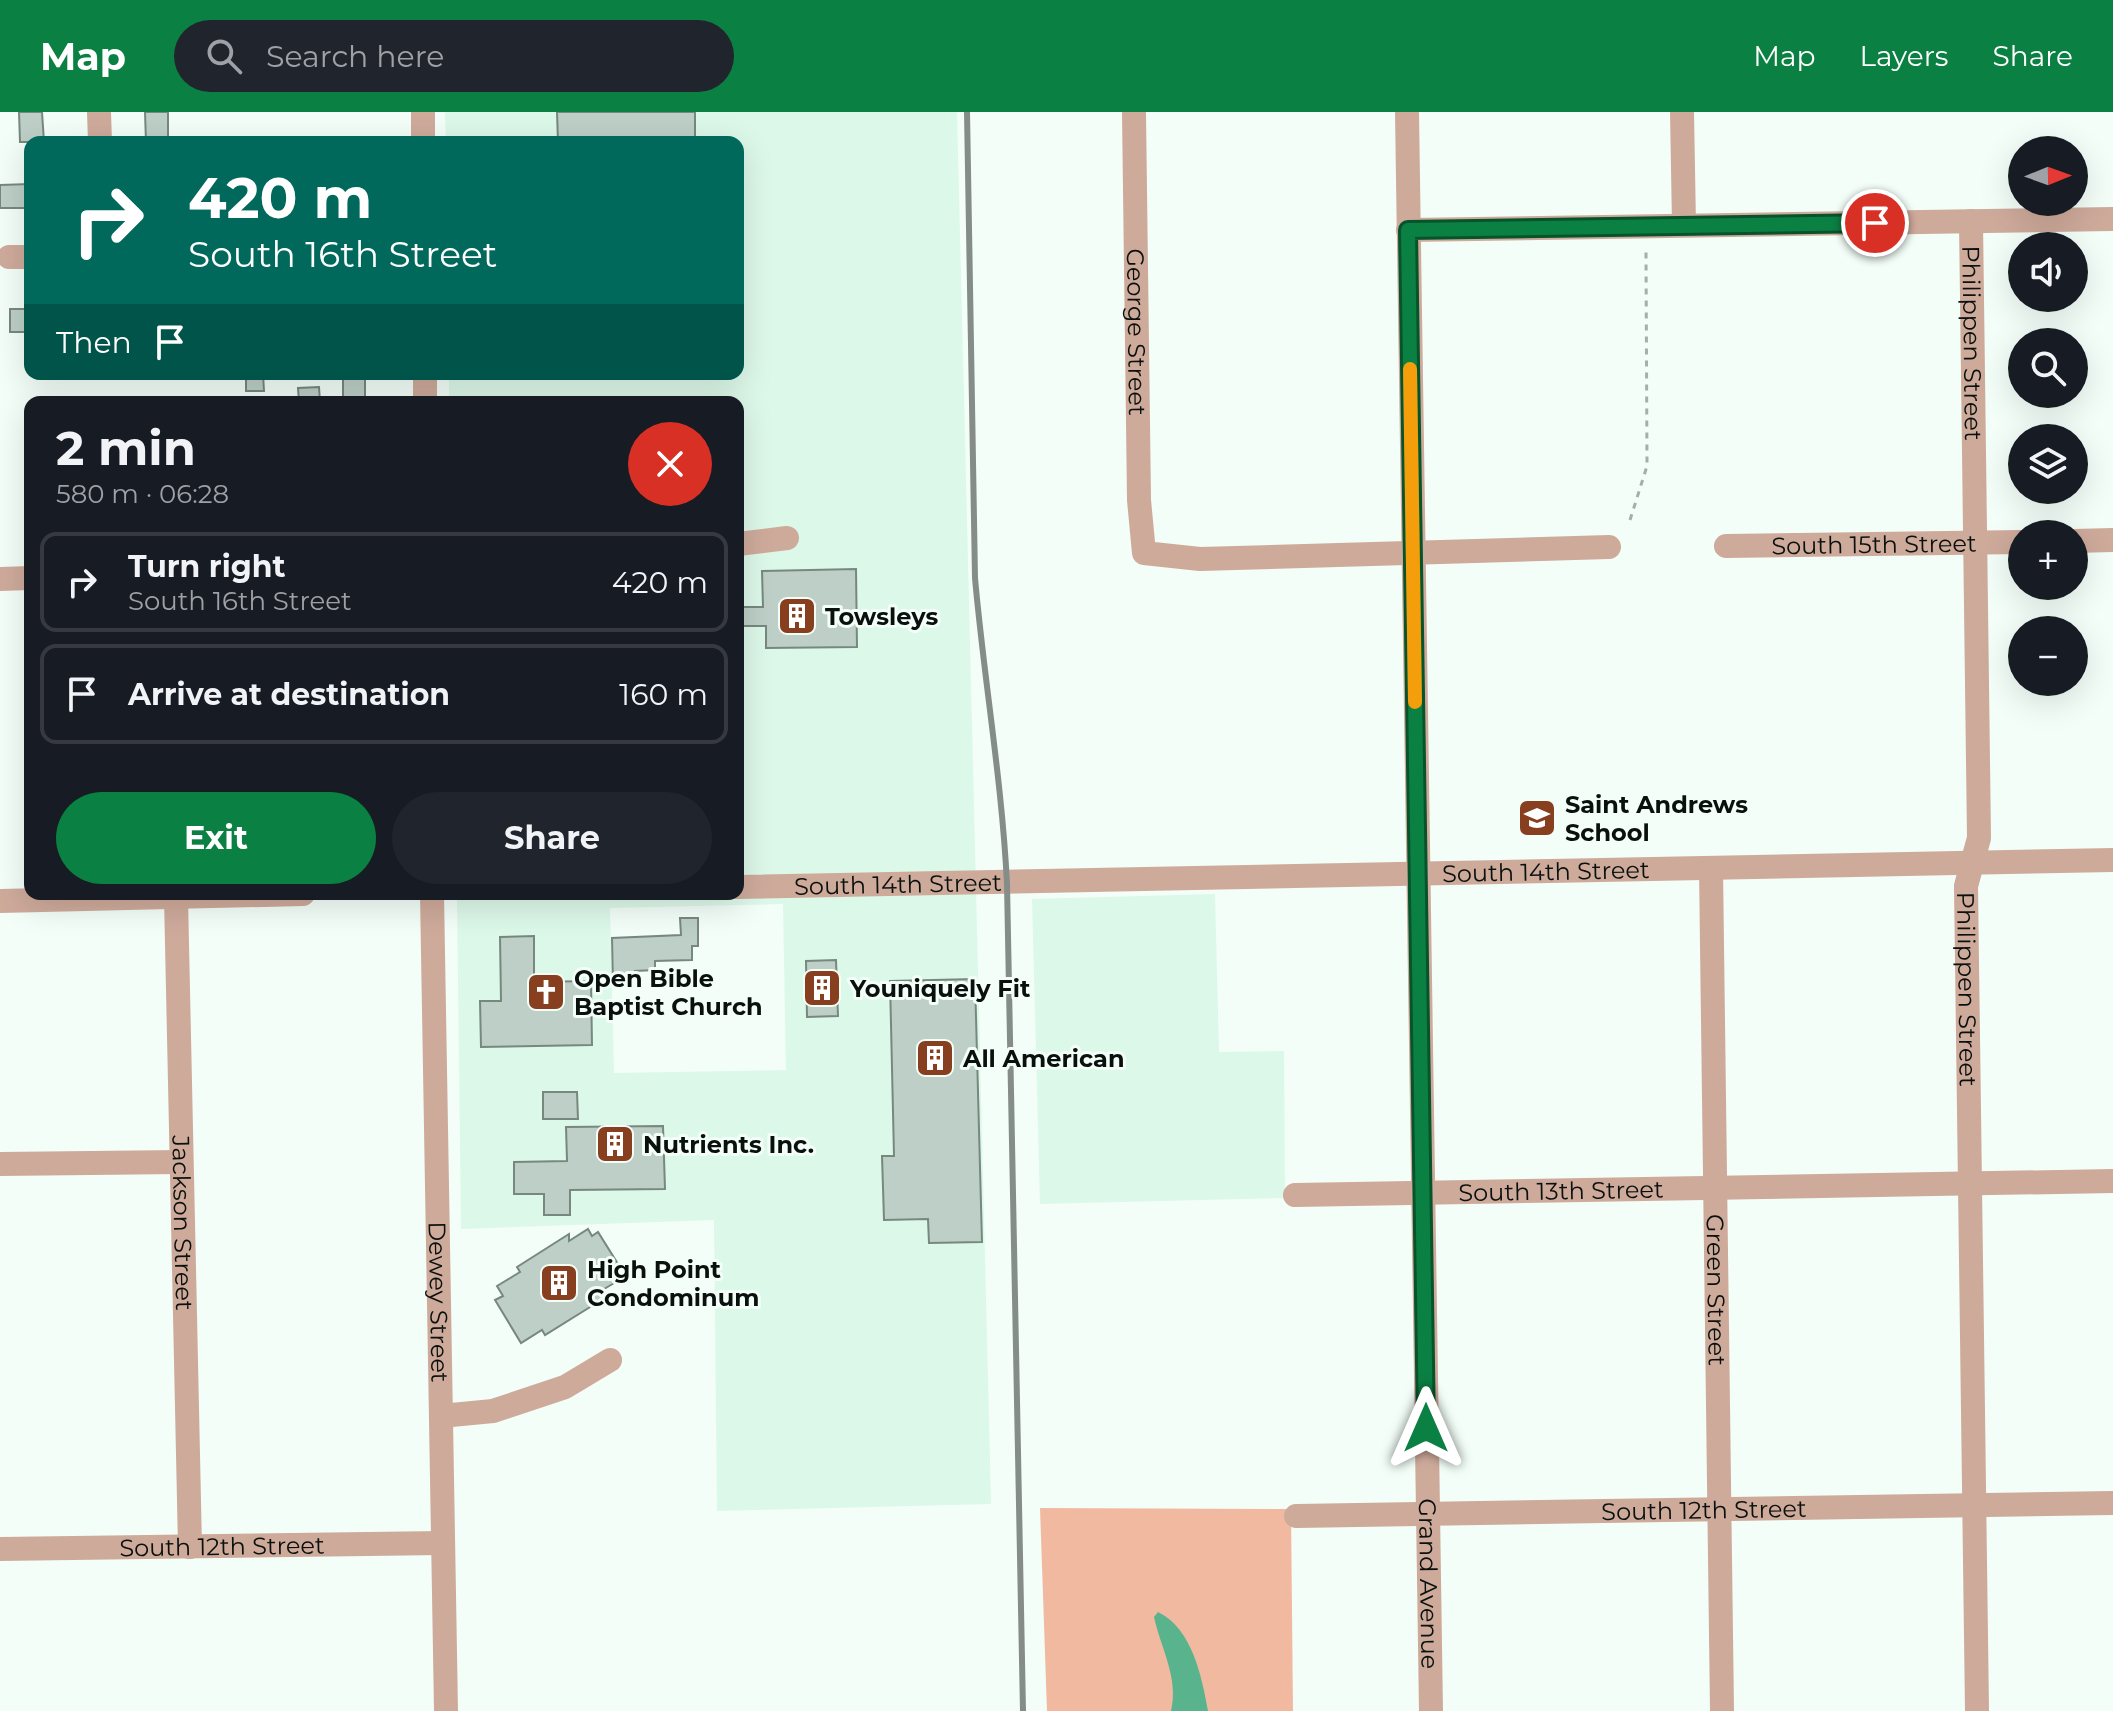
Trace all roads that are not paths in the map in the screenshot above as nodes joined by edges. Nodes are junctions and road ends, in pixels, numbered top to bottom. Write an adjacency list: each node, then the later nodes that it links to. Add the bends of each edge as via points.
1 (99, 112): 6 (street)
2 (423, 112): 7 (street)
3 (1134, 112): 20 (street, George Street, via 1144,553 1200,559)
4 (1407, 112): 11 (street, Grand Avenue)
5 (1682, 112): 10 (street)
6 (100, 136)
7 (423, 136)
8 (2113, 219): 9 (street)
9 (1971, 221): 10 (street); 17 (street, Philippen Street)
10 (1684, 225): 11 (street)
11 (1408, 230): 20 (street, Grand Avenue)
12 (787, 538): 16 (street)
13 (2113, 540): 14 (street)
14 (2088, 541)
15 (2008, 542): 17 (street, South 15th Street)
16 (744, 543)
17 (1976, 543): 18 (street, South 15th Street); 24 (street, Philippen Street, via 1979,838)
18 (1726, 546)
19 (1609, 547): 20 (street)
20 (1412, 552): 26 (street, Grand Avenue)
21 (24, 578): 22 (street)
22 (0, 579)
23 (2113, 860): 24 (street, South 14th Street)
24 (1972, 863): 25 (street, South 14th Street); 35 (street, Philippen Street, via 1966,886)
25 (1711, 868): 26 (street, South 14th Street); 36 (street, Green Street)
26 (1419, 873): 27 (street, South 14th Street); 37 (street, Grand Avenue)
27 (744, 887)
28 (44, 900): 31 (street)
29 (176, 900): 32 (street, Jackson Street)
30 (432, 900): 40 (street, Dewey Street)
31 (0, 901)
32 (181, 1162): 33 (street); 47 (street, Jackson Street)
33 (0, 1164)
34 (2113, 1181): 35 (street, South 13th Street)
35 (1969, 1183): 36 (street, South 13th Street); 42 (street, Philippen Street)
36 (1713, 1189): 37 (street, South 13th Street); 43 (street, Green Street)
37 (1424, 1192): 38 (street, South 13th Street); 44 (street, Grand Avenue)
38 (1295, 1195)
39 (610, 1360): 40 (street, via 565,1387 493,1411)
40 (441, 1416): 46 (street, Dewey Street)
41 (2113, 1503): 42 (street, South 12th Street)
42 (1975, 1506): 43 (street, South 12th Street); 52 (street, Philippen Street)
43 (1719, 1508): 44 (street, South 12th Street); 51 (street, Green Street)
44 (1426, 1515): 45 (street, South 12th Street); 50 (street, Grand Avenue)
45 (1296, 1516)
46 (443, 1543): 47 (street, South 12th Street); 49 (street, Dewey Street)
47 (190, 1547): 48 (street, South 12th Street)
48 (0, 1549)
49 (446, 1711)
50 (1431, 1711)
51 (1722, 1711)
52 (1977, 1711)

